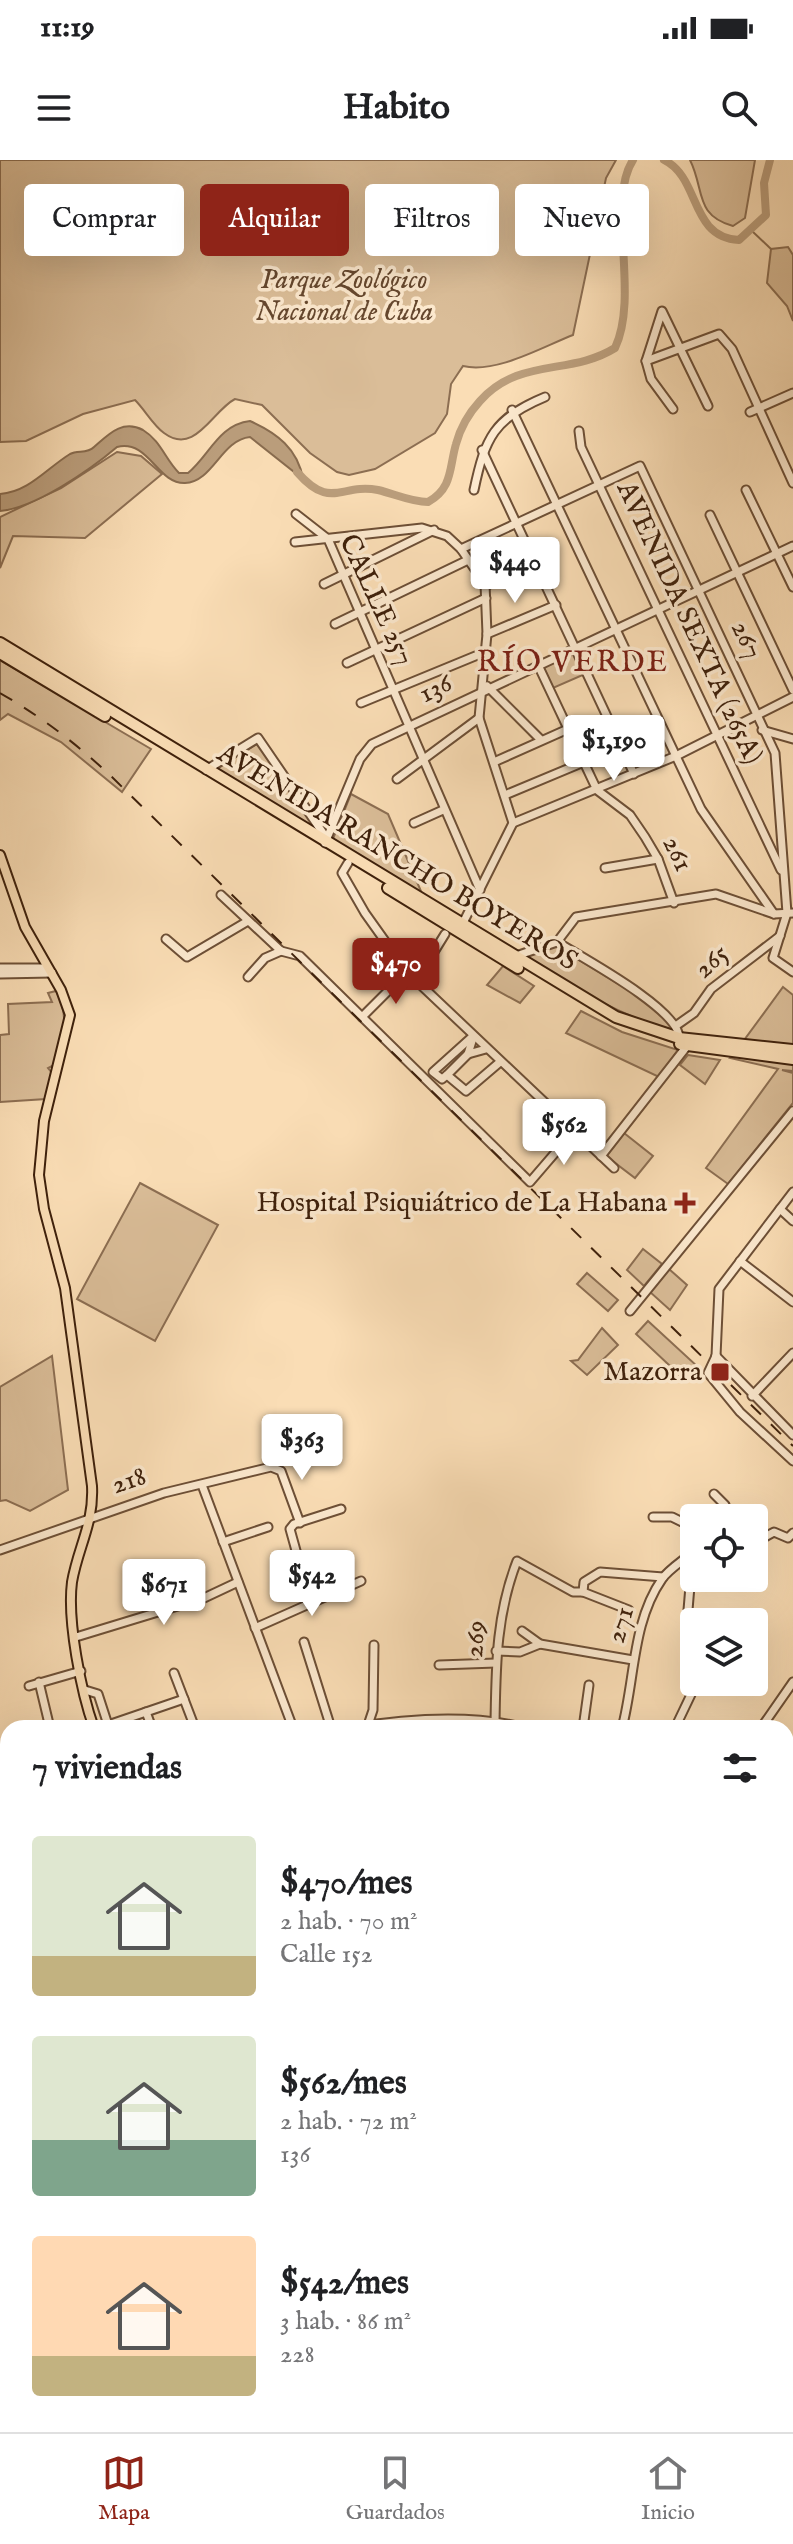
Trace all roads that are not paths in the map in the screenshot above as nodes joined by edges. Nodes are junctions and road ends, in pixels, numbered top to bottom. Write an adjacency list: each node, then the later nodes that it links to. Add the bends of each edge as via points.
1 (679, 346): 2 (street); 2 (street, via 662,311); 5 (street); 6 (street, via 719,334 732,349)
2 (646, 361): 7 (street, via 651,379)
3 (793, 393): 6 (street)
4 (545, 397): 8 (street)
5 (708, 406)
6 (759, 408): 9 (street); 13 (street)
7 (673, 409)
8 (512, 410): 11 (street); 16 (street)
9 (750, 412)
10 (579, 431): 12 (street, AVENIDA SEXTA (265A))
11 (482, 450): 14 (street); 19 (street)
12 (599, 483): 16 (street); 33 (street, 267, via 639,465); 36 (street, AVENIDA SEXTA (265A))
13 (793, 483)
14 (474, 490)
15 (746, 490): 25 (street)
16 (557, 502): 19 (street); 39 (street)
17 (296, 514): 21 (street, CALLE 257)
18 (710, 515): 28 (street)
19 (517, 522): 24 (street); 27 (street)
20 (434, 530): 21 (street); 24 (street); 29 (street)
21 (328, 539): 22 (street); 29 (street, CALLE 257)
22 (295, 542)
23 (793, 546): 25 (street, 136)
24 (461, 549): 26 (street)
25 (777, 553): 28 (street, 136); 32 (street)
26 (468, 560): 31 (street); 37 (street)
27 (537, 563): 31 (street); 35 (street)
28 (738, 571): 33 (street, 136); 50 (street)
29 (344, 574): 30 (street); 37 (street, CALLE 257)
30 (324, 584)
31 (485, 586): 34 (street)
32 (793, 587)
33 (699, 590): 36 (street, 136); 53 (street, 267)
34 (486, 598): 40 (street); 43 (street)
35 (556, 605): 40 (street); 42 (street)
36 (658, 607): 39 (street, 136); 58 (street, AVENIDA SEXTA (265A))
37 (360, 612): 38 (street); 43 (street, CALLE 257)
38 (335, 624)
39 (616, 627): 42 (street, 136); 61 (street)
40 (487, 634): 44 (street)
41 (0, 643): 65 (highway, AVENIDA RANCHO BOYEROS)
42 (575, 647): 47 (street, 136); 66 (street)
43 (376, 649): 46 (street); 49 (street, CALLE 257)
44 (485, 652): 48 (street); 49 (street)
45 (0, 653): 76 (highway, AVENIDA RANCHO BOYEROS)
46 (347, 663)
47 (538, 665): 48 (street, 136); 56 (street, 261)
48 (484, 687): 54 (street); 55 (street, 136); 60 (street)
49 (393, 690): 52 (street); 55 (street, CALLE 257)
50 (793, 690)
51 (793, 697): 53 (street)
52 (361, 703)
53 (757, 716): 57 (street, 267); 58 (street)
54 (479, 718): 62 (street); 63 (street)
55 (408, 727): 62 (street, CALLE 257); 73 (street, 136, via 365,751)
56 (568, 729): 60 (street); 64 (street, 261)
57 (762, 730): 59 (street); 78 (street, 267, via 775,753)
58 (718, 735): 61 (street); 78 (street, AVENIDA SEXTA (265A))
59 (793, 739)
60 (541, 740): 63 (street)
61 (676, 756): 66 (street); 83 (street, via 701,809)
62 (422, 761): 67 (street); 70 (street, CALLE 257)
63 (494, 762): 69 (street)
64 (584, 762): 68 (street, 261); 69 (street)
65 (206, 770): 73 (highway, AVENIDA RANCHO BOYEROS); 73 (street, via 258,738)
66 (634, 774): 68 (street)
67 (397, 779)
68 (597, 790): 72 (street); 75 (street, 261, via 630,815)
69 (505, 795): 72 (street)
70 (443, 810): 71 (street); 79 (street, CALLE 257)
71 (414, 823)
72 (513, 823): 79 (street)
73 (326, 841): 85 (highway, AVENIDA RANCHO BOYEROS)
74 (0, 855): 92 (main road, via 25,927)
75 (658, 859): 77 (street); 81 (street, 261)
76 (348, 863): 94 (street, via 342,873); 101 (highway, AVENIDA RANCHO BOYEROS, via 602,1016)
77 (605, 868)
78 (784, 876): 82 (street, 267)
79 (480, 890): 85 (street)
80 (221, 895): 84 (street)
81 (674, 903): 83 (street, via 716,894); 89 (street, via 576,917)
82 (790, 913): 83 (street); 87 (street, 267)
83 (774, 914)
84 (248, 921): 88 (street, via 187,957); 90 (street)
85 (462, 925): 91 (highway, AVENIDA RANCHO BOYEROS)
86 (445, 934): 97 (street)
87 (780, 936): 95 (street, 267, via 773,958); 99 (street, 265, via 711,989 694,1013)
88 (166, 939)
89 (557, 942): 91 (street); 99 (street, via 662,1009)
90 (281, 951): 96 (street, via 265,958); 98 (street, via 300,956)
91 (514, 956): 101 (highway, AVENIDA RANCHO BOYEROS, via 616,1017)
92 (50, 970): 93 (street); 127 (main road, via 68,1007 70,1024 44,1121 39,1175 65,1288)
93 (0, 971)
94 (407, 972): 97 (street); 98 (street)
95 (793, 972)
96 (248, 977)
97 (416, 981): 100 (street)
98 (362, 1017): 109 (street, via 530,1182)
99 (677, 1025): 101 (street)
100 (473, 1036): 102 (street); 104 (street); 107 (street, via 433,1072 442,1079)
101 (683, 1042): 103 (highway, AVENIDA RANCHO BOYEROS); 105 (highway, AVENIDA RANCHO BOYEROS); 110 (street)
102 (486, 1049): 104 (street); 106 (street)
103 (793, 1050)
104 (468, 1054): 107 (street)
105 (793, 1059)
106 (500, 1062): 107 (street, via 466,1091); 109 (street)
107 (447, 1075)
108 (793, 1111): 117 (street)
109 (573, 1132): 110 (street)
110 (601, 1156): 111 (street)
111 (614, 1168)
112 (793, 1192): 113 (street)
113 (780, 1209): 114 (street); 115 (street)
114 (793, 1221)
115 (740, 1261): 116 (street); 119 (street, via 719,1289)
116 (793, 1302)
117 (630, 1311)
118 (793, 1353): 120 (street)
119 (716, 1356): 120 (street); 122 (street, via 708,1373 740,1412)
120 (752, 1396): 121 (street)
121 (793, 1435)
122 (793, 1461)
123 (202, 1485): 127 (street, 218); 130 (street, 218, via 275,1467); 136 (street)
124 (714, 1494): 125 (street)
125 (724, 1504)
126 (341, 1509): 130 (street)
127 (93, 1516): 131 (street, 218); 135 (main road)
128 (653, 1517): 129 (street)
129 (680, 1521)
130 (300, 1523): 143 (street, via 291,1526 290,1533)
131 (71, 1524): 135 (street); 137 (street, 218)
132 (268, 1527): 136 (street)
133 (793, 1533): 134 (street, via 788,1538 774,1532)
134 (768, 1535)
135 (86, 1536): 147 (main road, via 71,1592)
136 (223, 1542): 141 (street)
137 (0, 1550)
138 (680, 1563): 139 (street, 271)
139 (663, 1577): 142 (street, via 600,1572 584,1582); 152 (street, 271)
140 (361, 1581): 143 (street)
141 (238, 1582): 145 (street); 147 (street, via 204,1598)
142 (583, 1592): 144 (street); 151 (street, 269, via 573,1592 517,1561 503,1598)
143 (310, 1601): 145 (street)
144 (629, 1610)
145 (255, 1628): 171 (street)
146 (522, 1631): 149 (street)
147 (76, 1637): 155 (main road)
148 (304, 1642): 172 (street)
149 (540, 1644): 151 (street, via 520,1652); 152 (street)
150 (374, 1645): 173 (street)
151 (496, 1651): 153 (street, 269)
152 (633, 1660): 176 (street, 271)
153 (496, 1663): 154 (street); 174 (street, 269)
154 (439, 1665)
155 (81, 1671): 157 (street); 161 (main road)
156 (174, 1673): 163 (street)
157 (39, 1682): 160 (street); 165 (street)
158 (793, 1682): 178 (street)
159 (589, 1685): 175 (street)
160 (29, 1686)
161 (85, 1690): 166 (main road); 167 (street, via 98,1694)
162 (690, 1696): 177 (street)
163 (184, 1699): 164 (street); 170 (street)
164 (146, 1712): 168 (street); 169 (street)
165 (48, 1720)
166 (92, 1720)
167 (106, 1720)
168 (126, 1720)
169 (149, 1720)
170 (192, 1720)
171 (290, 1720)
172 (328, 1720)
173 (374, 1720)
174 (495, 1720)
175 (584, 1720)
176 (624, 1720)
177 (679, 1720)
178 (767, 1720)

